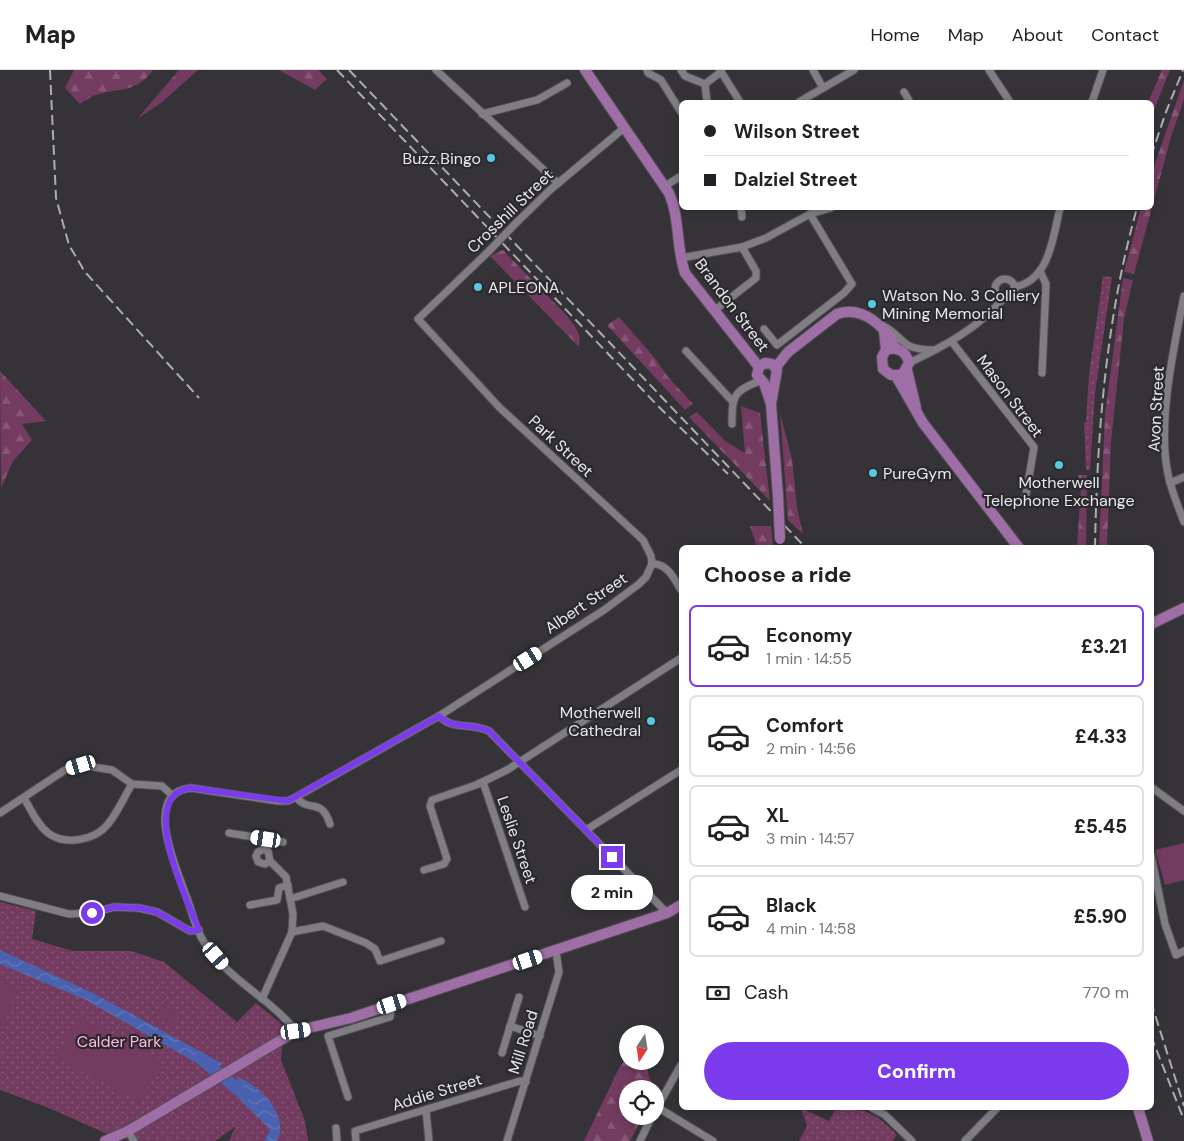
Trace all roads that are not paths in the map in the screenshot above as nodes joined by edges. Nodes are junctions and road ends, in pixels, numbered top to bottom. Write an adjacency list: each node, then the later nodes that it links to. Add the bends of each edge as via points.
1 (436, 70): 21 (street)
2 (585, 70): 22 (main road, Brandon Street)
3 (647, 70): 20 (street, via 661,80)
4 (681, 70): 11 (street, via 685,76)
5 (812, 70): 12 (street)
6 (854, 70): 12 (street)
7 (989, 70): 18 (street)
8 (1103, 70): 19 (street)
9 (721, 71): 11 (street); 15 (street)
10 (567, 83): 21 (street, via 538,100)
11 (705, 84): 14 (street)
12 (823, 88): 16 (street)
13 (904, 92): 17 (street)
14 (707, 100)
15 (739, 100)
16 (802, 100)
17 (909, 100)
18 (1009, 100)
19 (1093, 100)
20 (679, 109)
21 (482, 114): 24 (street)
22 (624, 128): 24 (street, Crosshill Street); 25 (main road, Brandon Street)
23 (679, 177): 25 (street)
24 (558, 183): 38 (street, Crosshill Street, bridge)
25 (665, 186): 32 (main road, Brandon Street, via 674,206)
26 (741, 210): 30 (street)
27 (823, 210): 29 (street)
28 (1059, 210): 33 (street, via 1046,263)
29 (810, 214): 31 (street); 40 (street, via 852,284 777,345)
30 (742, 217)
31 (742, 247): 32 (street); 37 (street, via 756,278)
32 (681, 258): 37 (main road, Brandon Street, via 685,273)
33 (1040, 271): 34 (street, via 1027,283); 48 (street, via 1046,284)
34 (1014, 287): 36 (street, via 1012,296); 36 (street, via 1008,280 999,281 995,286 996,293)
35 (1184, 296): 57 (street, Avon Street, via 1166,420)
36 (1003, 299): 41 (street)
37 (714, 310): 45 (main road, Brandon Street)
38 (418, 319): 62 (street, Park Street, via 499,407 643,540)
39 (881, 327): 42 (main road); 43 (street, via 892,330 909,347); 47 (main road, via 867,316 854,312 837,314 788,352)
40 (764, 329)
41 (952, 342): 43 (street); 58 (street, Mason Street, via 1034,447)
42 (891, 350): 46 (main road, via 904,352); 49 (main road, via 882,357 884,369)
43 (936, 350): 46 (street)
44 (686, 351): 52 (street)
45 (759, 366): 47 (main road, via 769,363); 51 (main road, via 757,375)
46 (908, 366): 49 (main road); 54 (main road)
47 (776, 367): 50 (main road)
48 (1042, 373)
49 (896, 376): 54 (main road)
50 (777, 378): 51 (main road, via 771,383); 53 (main road)
51 (762, 382): 52 (street, via 742,388); 53 (main road)
52 (733, 402): 55 (street)
53 (771, 404): 60 (main road, bridge)
54 (917, 414): 61 (main road)
55 (732, 424)
56 (1184, 478): 57 (street)
57 (1170, 483): 59 (street, Avon Street)
58 (1025, 501)
59 (1184, 522)
60 (780, 543)
61 (1017, 545)
62 (652, 564): 63 (street, via 665,568); 67 (street, Albert Street, via 646,577 620,599)
63 (679, 587)
64 (1184, 608): 65 (main road)
65 (1154, 623)
66 (679, 659): 68 (street)
67 (439, 716): 68 (street, via 447,724 489,731); 74 (street, Albert Street)
68 (520, 762): 70 (street); 79 (street)
69 (679, 771): 79 (street)
70 (483, 782): 85 (street, via 430,802 447,860); 93 (street, Leslie Street)
71 (132, 784): 73 (street, via 162,786); 75 (street, via 112,770 81,765 65,770); 75 (street, via 102,831 85,838 68,839 49,834)
72 (1154, 789): 76 (street)
73 (173, 796): 74 (street, via 191,788 278,801); 95 (street, via 166,811 166,837)
74 (296, 797): 78 (street, via 301,803 326,811)
75 (24, 798): 77 (street)
76 (1184, 811)
77 (0, 813)
78 (330, 824)
79 (586, 830): 94 (street)
80 (229, 833): 81 (street)
81 (266, 839): 82 (street); 83 (street)
82 (283, 842)
83 (264, 849): 84 (street, via 270,853); 84 (street, via 256,858 263,864)
84 (270, 861): 88 (street, via 282,871)
85 (424, 870)
86 (1154, 870): 99 (street, via 1165,924 1176,955)
87 (343, 882): 90 (street)
88 (288, 885): 90 (street); 91 (street, via 278,888 277,900)
89 (0, 896): 95 (street, via 69,914 92,913 114,907 140,908 157,912 190,931)
90 (290, 899): 96 (street)
91 (250, 905)
92 (679, 906): 94 (main road)
93 (525, 907)
94 (667, 913): 98 (main road)
95 (199, 930): 101 (street, via 203,942 228,970)
96 (292, 932): 97 (street, via 323,926 366,943 375,949 380,961); 101 (street)
97 (441, 941)
98 (556, 951): 102 (main road); 105 (street, Mill Road, via 559,972)
99 (1184, 951)
100 (520, 997): 103 (street)
101 (262, 998): 104 (street)
102 (392, 1004): 104 (main road); 110 (street, via 390,1017 328,1036)
103 (510, 1026): 105 (street); 106 (street)
104 (296, 1031): 120 (main road)
105 (540, 1036): 108 (street, Mill Road)
106 (502, 1053)
107 (679, 1069): 109 (street)
108 (526, 1082): 111 (street, Addie Street, via 520,1081); 126 (street, Mill Road)
109 (664, 1095)
110 (348, 1097)
111 (426, 1110): 124 (street, Addie Street, via 356,1131); 125 (street)
112 (876, 1110): 117 (street)
113 (890, 1110): 117 (street)
114 (996, 1110): 130 (street)
115 (1139, 1110): 131 (main road)
116 (664, 1113): 128 (street)
117 (886, 1115): 129 (street)
118 (648, 1125): 127 (street)
119 (336, 1128): 123 (street)
120 (128, 1130): 121 (main road); 122 (street)
121 (105, 1141)
122 (134, 1141)
123 (337, 1141)
124 (356, 1141)
125 (430, 1141)
126 (507, 1141)
127 (640, 1141)
128 (713, 1141)
129 (912, 1141)
130 (965, 1141)
131 (1148, 1141)

